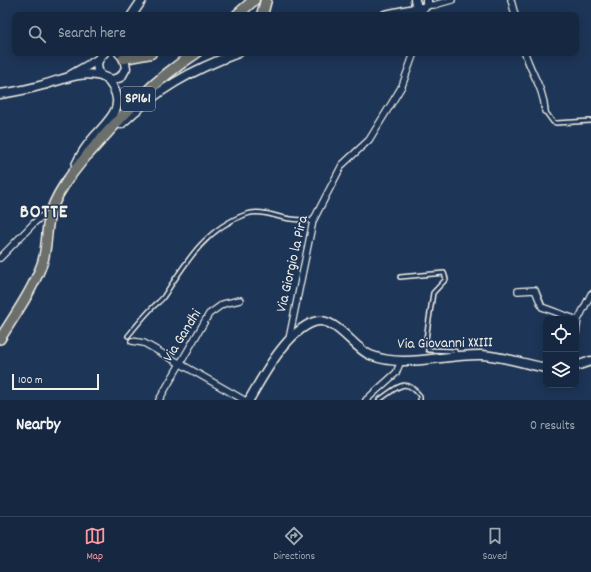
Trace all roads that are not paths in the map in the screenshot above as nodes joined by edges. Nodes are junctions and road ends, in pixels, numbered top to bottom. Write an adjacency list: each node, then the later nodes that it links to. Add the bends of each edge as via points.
1 (142, 0): 8 (main road)
2 (254, 0): 9 (highway)
3 (261, 0): 10 (highway)
4 (266, 0): 11 (highway)
5 (452, 0): 7 (street, via 434,5)
6 (511, 0): 13 (street)
7 (421, 5): 12 (main road)
8 (134, 12)
9 (240, 12)
10 (250, 12)
11 (263, 12)
12 (401, 12)
13 (514, 12)
14 (101, 56): 20 (main road, via 97,68); 21 (main road)
15 (122, 56): 22 (main road, via 126,68 124,73 116,80)
16 (191, 56): 26 (highway, SP161, via 168,71 150,87)
17 (231, 56): 26 (main road, via 192,72 165,88 140,106)
18 (413, 56): 29 (street, Via Giorgio la Pira, via 393,102 369,140 342,165)
19 (526, 56): 24 (street, via 540,85)
20 (101, 76): 21 (main road, via 92,73); 22 (main road)
21 (68, 77): 23 (main road)
22 (108, 80): 27 (main road, via 117,95 117,108 85,149)
23 (0, 94)
24 (545, 111): 25 (lane, via 556,123)
25 (591, 122)
26 (88, 154): 27 (main road)
27 (74, 172): 28 (main road)
28 (50, 215): 30 (street, via 41,217 34,223); 37 (main road, via 41,266)
29 (313, 221): 38 (lane, via 276,215 247,214 208,236 174,279 164,297 142,319); 39 (street, Via Giorgio la Pira)
30 (0, 258)
31 (400, 277): 40 (lane, via 444,273 446,279 433,294 426,339 428,350 455,351)
32 (518, 291): 35 (street, via 535,290 542,306)
33 (591, 294): 36 (street)
34 (240, 300): 43 (street, Via Gandhi, via 223,304 209,314)
35 (566, 316)
36 (578, 316)
37 (0, 339)
38 (130, 339): 43 (street, via 144,342)
39 (289, 341): 41 (main road, Via Giovanni XXIII, via 308,325 322,321 336,327 370,355); 48 (main road, Via Giovanni XXIII, via 260,380)
40 (457, 356): 41 (main road, Via Giovanni XXIII); 45 (main road, Via Giovanni XXIII, via 482,355)
41 (401, 361): 49 (street, via 396,373)
42 (591, 361): 44 (main road)
43 (180, 363): 46 (street, Via Gandhi); 47 (street)
44 (579, 365)
45 (543, 367)
46 (159, 400)
47 (244, 400)
48 (249, 400)
49 (366, 400)
50 (379, 400): 51 (lane, via 409,384 414,386)
51 (420, 400)

